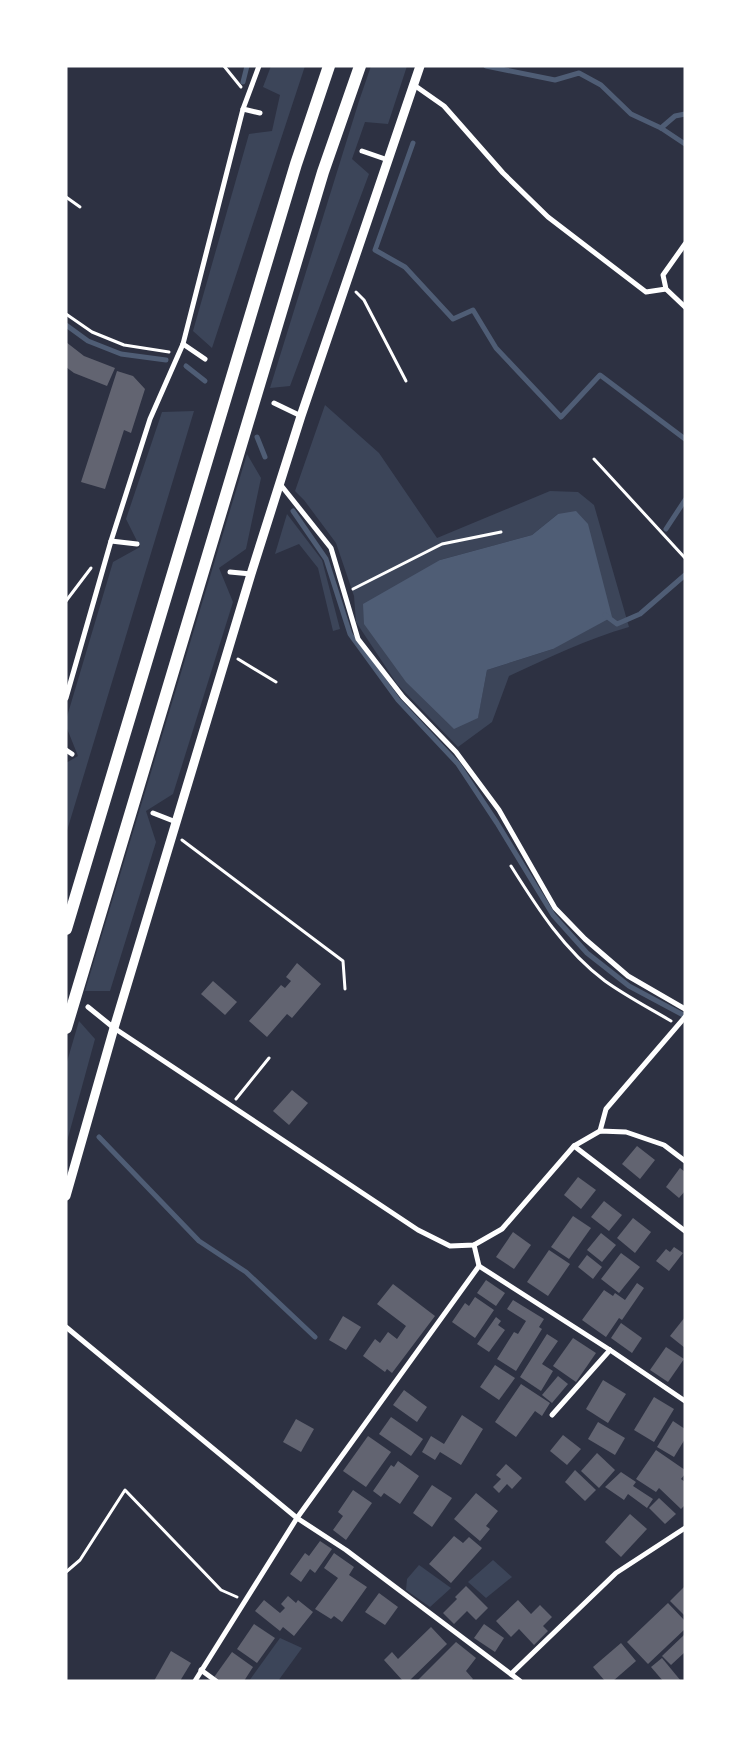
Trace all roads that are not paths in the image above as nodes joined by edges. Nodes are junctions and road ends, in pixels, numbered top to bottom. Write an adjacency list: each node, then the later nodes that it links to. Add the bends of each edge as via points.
1 (259, 66): 6 (street)
2 (329, 66): 27 (highway, via 296,164)
3 (360, 66): 31 (highway, via 323,172)
4 (420, 66): 5 (street)
5 (414, 85): 9 (street); 11 (street, via 444,106 503,173 548,217 646,292)
6 (244, 109): 7 (street); 13 (street)
7 (260, 113)
8 (362, 151): 9 (street)
9 (388, 160): 16 (street)
10 (685, 244): 11 (street, via 663,275)
11 (666, 289): 12 (street)
12 (685, 307)
13 (184, 344): 14 (street); 18 (street, via 150,419)
14 (204, 359)
15 (274, 403): 16 (street)
16 (301, 416): 17 (street)
17 (279, 484): 21 (street); 29 (street, via 331,548 358,639 403,696 456,752 493,802 555,908 628,976)
18 (111, 541): 19 (street); 22 (street)
19 (137, 544)
20 (230, 572): 21 (street)
21 (250, 574): 26 (street)
22 (66, 698)
23 (66, 750): 24 (street)
24 (72, 754)
25 (153, 813): 26 (street)
26 (176, 822): 32 (street)
27 (66, 929)
28 (88, 1007): 32 (street)
29 (685, 1009)
30 (685, 1017): 33 (street, via 606,1109)
31 (66, 1028)
32 (114, 1028): 36 (street); 38 (street, via 418,1230 450,1246)
33 (600, 1131): 34 (street); 35 (street, via 626,1132 664,1145)
34 (574, 1146): 37 (street); 38 (street, via 502,1229)
35 (685, 1162)
36 (66, 1196)
37 (685, 1231)
38 (474, 1245): 39 (street)
39 (479, 1266): 41 (street); 44 (street)
40 (66, 1327): 44 (street)
41 (610, 1350): 42 (street); 43 (street)
42 (685, 1402)
43 (552, 1415)
44 (297, 1518): 46 (street); 47 (street, via 346,1550)
45 (685, 1528): 47 (street, via 616,1574)
46 (201, 1670): 48 (street); 49 (street)
47 (511, 1674): 50 (street)
48 (195, 1681)
49 (216, 1681)
50 (520, 1681)

